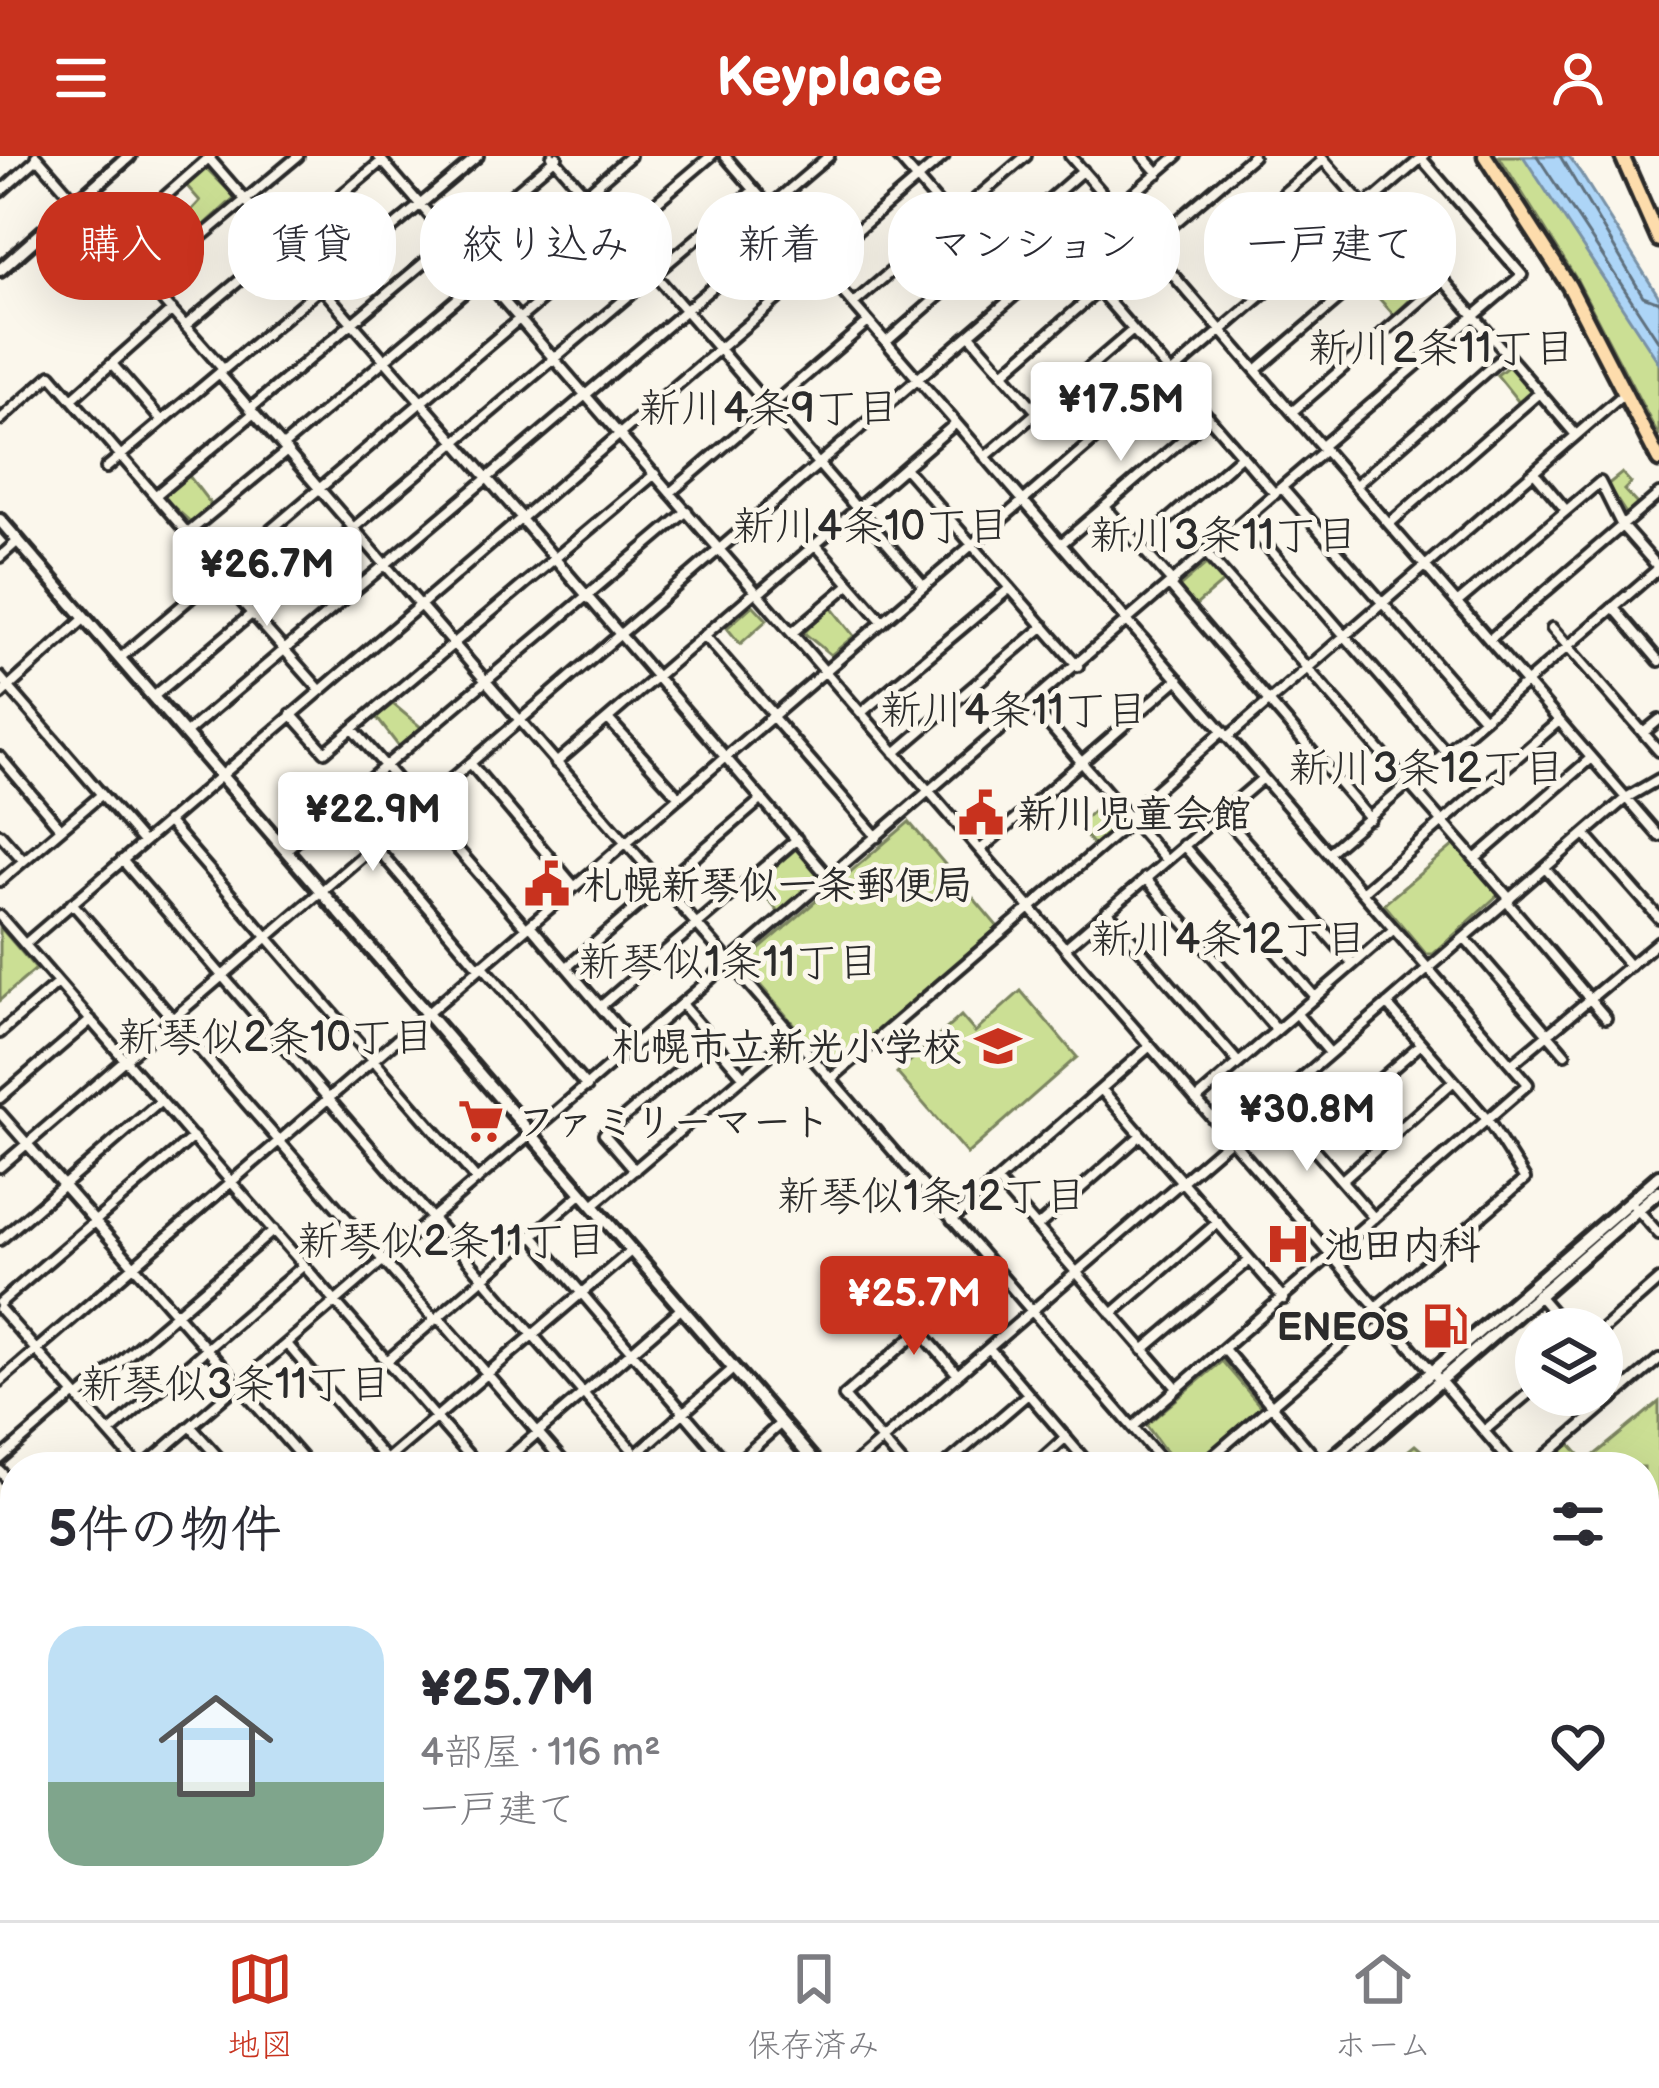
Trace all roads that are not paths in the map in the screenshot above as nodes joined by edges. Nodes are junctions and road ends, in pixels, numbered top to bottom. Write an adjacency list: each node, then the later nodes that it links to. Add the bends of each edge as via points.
1 (129, 156): 31 (street)
2 (298, 156): 34 (street)
3 (400, 156): 23 (street)
4 (478, 156): 36 (street)
5 (630, 156): 39 (street)
6 (711, 156): 40 (street)
7 (724, 156): 28 (street)
8 (829, 156): 41 (street)
9 (897, 156): 27 (street)
10 (944, 156): 27 (street)
11 (1026, 156): 43 (street)
12 (1070, 156): 25 (street)
13 (1143, 156): 26 (street)
14 (1177, 156): 26 (street)
15 (1253, 156): 52 (street)
16 (1341, 156): 24 (street)
17 (1485, 156): 105 (main road)
18 (1622, 156): 57 (main road)
19 (37, 157): 29 (street); 30 (street)
20 (209, 157): 32 (street); 33 (street)
21 (554, 157): 37 (street); 38 (street)
22 (1423, 157): 49 (street); 86 (street, via 1522,275)
23 (382, 161): 35 (street); 50 (street)
24 (1324, 161): 47 (street); 48 (street)
25 (1083, 170): 44 (street); 45 (street)
26 (1158, 173): 46 (street)
27 (917, 179): 42 (street); 54 (street)
28 (754, 190): 58 (street)
29 (0, 192)
30 (68, 192)
31 (88, 192)
32 (169, 192)
33 (237, 192)
34 (254, 192)
35 (344, 192)
36 (435, 192)
37 (512, 192)
38 (583, 192)
39 (589, 192)
40 (669, 192)
41 (787, 192)
42 (928, 192)
43 (984, 192)
44 (1058, 192)
45 (1102, 192)
46 (1136, 192)
47 (1285, 192)
48 (1352, 192)
49 (1381, 192)
50 (420, 205): 53 (street)
51 (228, 214): 55 (street)
52 (1180, 219)
53 (396, 225)
54 (864, 225)
55 (204, 234)
56 (36, 238): 60 (street)
57 (1659, 240)
58 (672, 259)
59 (420, 269): 89 (street)
60 (0, 270)
61 (888, 274): 83 (street)
62 (1180, 282): 91 (street)
63 (228, 289): 90 (street)
64 (672, 295): 85 (street)
65 (1456, 296): 86 (street)
66 (163, 300): 84 (street)
67 (306, 300): 101 (street)
68 (330, 300): 89 (street)
69 (460, 300): 98 (street)
70 (503, 300): 87 (street)
71 (543, 300): 87 (street)
72 (623, 300): 97 (street)
73 (698, 300): 85 (street)
74 (777, 300): 95 (street)
75 (850, 300): 83 (street)
76 (934, 300): 94 (street)
77 (1010, 300): 93 (street)
78 (1087, 300): 102 (street)
79 (1108, 300): 92 (street)
80 (1255, 300): 91 (street)
81 (1338, 300): 100 (street)
82 (1421, 300): 113 (street)
83 (853, 304): 88 (street)
84 (172, 310): 90 (street); 99 (street)
85 (685, 311): 95 (street); 107 (street)
86 (1474, 317): 96 (street); 122 (street)
87 (520, 320): 97 (street); 109 (street)
88 (868, 322): 94 (street); 110 (street)
89 (351, 325): 98 (street); 111 (street)
90 (185, 326): 101 (street)
91 (1221, 329): 100 (street); 103 (street)
92 (1133, 330): 103 (street); 112 (street)
93 (970, 334): 102 (street); 104 (street)
94 (886, 342): 104 (street)
95 (719, 350): 110 (street); 118 (street)
96 (1506, 354): 106 (street); 133 (street)
97 (554, 358): 107 (street); 120 (street)
98 (384, 363): 109 (street); 121 (street)
99 (112, 364): 108 (street); 116 (street)
100 (1256, 370): 113 (street)
101 (221, 371): 111 (street); 116 (street)
102 (1003, 373): 112 (street)
103 (1170, 373): 114 (street); 139 (street)
104 (918, 379): 117 (street); 127 (street)
105 (1627, 391): 119 (street); 126 (main road)
106 (1539, 393): 119 (street); 147 (street)
107 (586, 396): 118 (street); 132 (street)
108 (72, 399): 115 (street, via 51,375); 123 (street)
109 (420, 405): 120 (street); 134 (street)
110 (769, 408): 127 (street); 136 (street)
111 (253, 411): 121 (street); 138 (street)
112 (1036, 412): 125 (street)
113 (1292, 412): 122 (street)
114 (1209, 417): 124 (street); 140 (street)
115 (0, 420)
116 (161, 421): 123 (street)
117 (956, 423): 125 (street); 129 (street)
118 (620, 435): 131 (street); 144 (street)
119 (1576, 435): 130 (street)
120 (454, 443): 132 (street); 149 (street)
121 (285, 448): 134 (street); 150 (street)
122 (1324, 448): 133 (street); 135 (street)
123 (121, 455): 128 (street); 138 (street)
124 (1242, 455): 135 (street); 155 (street)
125 (986, 457): 139 (street)
126 (1659, 460)
127 (819, 465): 141 (street); 156 (street)
128 (106, 468)
129 (905, 468): 141 (street); 152 (street)
130 (1534, 472): 142 (street); 161 (street)
131 (655, 474): 136 (street); 159 (street)
132 (487, 478): 144 (street); 160 (street)
133 (1356, 485): 147 (street)
134 (320, 489): 149 (street); 162 (street)
135 (1279, 491): 146 (street); 169 (street)
136 (670, 493): 143 (street)
137 (1659, 494): 148 (street)
138 (156, 495): 150 (street)
139 (1023, 500): 152 (street); 153 (street)
140 (1105, 507): 153 (street); 155 (street)
141 (857, 509): 154 (street); 165 (street)
142 (1566, 510): 148 (street, via 1600,482); 170 (street)
143 (686, 511): 156 (street); 168 (street)
144 (521, 519): 159 (street); 171 (street)
145 (0, 520): 151 (street)
146 (1244, 521): 157 (street); 182 (street)
147 (1389, 524): 161 (street)
148 (1622, 526): 172 (street, via 1659,568); 183 (street)
149 (353, 527): 160 (street); 173 (street)
150 (189, 532): 162 (street)
151 (18, 541): 158 (street); 174 (street)
152 (973, 544): 165 (street); 166 (street)
153 (1060, 544): 175 (street)
154 (816, 545): 163 (street); 167 (street)
155 (1139, 545): 164 (street)
156 (720, 550): 167 (street); 180 (street)
157 (1207, 554): 164 (street); 190 (street)
158 (0, 557)
159 (554, 559): 168 (street); 184 (street)
160 (385, 564): 171 (street); 186 (street)
161 (1426, 566): 169 (street); 170 (street)
162 (219, 573): 173 (street); 187 (street)
163 (850, 584): 176 (street); 179 (street)
164 (1171, 585): 175 (street); 201 (street)
165 (924, 586): 176 (street)
166 (1010, 588): 177 (street); 203 (street)
167 (757, 593): 179 (street); 181 (street)
168 (587, 596): 180 (street); 195 (street)
169 (1383, 603): 182 (street); 207 (street)
170 (1457, 603): 183 (street)
171 (421, 604): 184 (street); 198 (street)
172 (1613, 608): 185 (street); 188 (street)
173 (252, 614): 186 (street); 200 (street)
174 (85, 618): 187 (street); 197 (street)
175 (1128, 621): 189 (street); 194 (street)
176 (883, 622): 191 (street)
177 (1043, 626): 189 (street); 216 (street)
178 (1552, 628): 185 (street)
179 (792, 633): 191 (street)
180 (620, 634): 193 (street); 208 (street)
181 (705, 636): 193 (street); 205 (street)
182 (1345, 636): 190 (street); 217 (street)
183 (1489, 640): 196 (street)
184 (454, 644): 195 (street); 211 (street)
185 (1568, 646): 196 (street); 212 (street)
186 (284, 651): 198 (street); 213 (street)
187 (120, 658): 200 (street)
188 (1659, 661)
189 (1078, 666): 202 (street)
190 (1307, 669): 201 (street); 228 (street)
191 (825, 671): 203 (street); 205 (street)
192 (0, 677): 197 (street)
193 (657, 678): 206 (street); 218 (street)
194 (1178, 679): 214 (street); 223 (street)
195 (486, 681): 208 (street); 224 (street)
196 (1526, 682): 207 (street); 210 (street)
197 (9, 687): 199 (street); 230 (street)
198 (320, 690): 204 (street)
199 (0, 695)
200 (153, 697): 213 (street)
201 (1269, 701): 214 (street); 236 (street)
202 (1032, 705): 223 (street); 229 (street)
203 (861, 713): 216 (street)
204 (291, 714): 211 (street, via 325,752); 225 (street)
205 (773, 716): 218 (street); 244 (street)
206 (608, 719): 222 (street); 231 (street)
207 (1484, 719): 217 (street)
208 (520, 720): 221 (street); 222 (street)
209 (1659, 720): 212 (street)
210 (1559, 721): 220 (street); 239 (street)
211 (353, 730): 224 (street)
212 (1643, 733): 215 (street)
213 (185, 734): 225 (street)
214 (1226, 734): 226 (street); 237 (street)
215 (1659, 751)
216 (896, 752): 229 (street)
217 (1446, 752): 228 (street)
218 (726, 756): 231 (street); 233 (street)
219 (0, 757): 240 (street)
220 (1592, 758): 232 (street); 256 (street)
221 (470, 763): 234 (street); 262 (street)
222 (556, 763): 247 (street)
223 (1082, 763): 237 (street); 251 (street)
224 (385, 767): 234 (street); 250 (street)
225 (220, 775): 238 (street); 250 (street)
226 (1263, 778): 235 (street); 252 (street)
227 (1659, 779): 232 (street)
228 (1408, 785): 236 (street); 239 (street)
229 (930, 792): 244 (street); 251 (street)
230 (101, 795): 240 (street); 246 (street)
231 (679, 796): 247 (street)
232 (1627, 798): 242 (street); 243 (street)
233 (762, 799): 245 (street); 261 (street)
234 (419, 806): 248 (street); 272 (street)
235 (1221, 813): 249 (street); 280 (street)
236 (1370, 818): 252 (street)
237 (1130, 819): 255 (street); 267 (street)
238 (167, 820): 246 (street); 274 (street)
239 (1443, 824): 256 (street); 264 (street)
240 (61, 829): 253 (street)
241 (0, 834): 253 (street)
242 (1585, 834): 257 (street); 270 (street)
243 (1659, 836)
244 (877, 837): 258 (street)
245 (796, 839): 258 (street); 271 (street)
246 (142, 842): 254 (street)
247 (626, 842): 261 (street); 262 (street)
248 (374, 845): 263 (street); 282 (street)
249 (1183, 845): 255 (street); 287 (street)
250 (286, 850): 263 (street)
251 (980, 850): 267 (street)
252 (1328, 853): 264 (street)
253 (23, 860): 260 (street)
254 (122, 860): 266 (street); 285 (street)
255 (1166, 860): 259 (street)
256 (1475, 860): 265 (street)
257 (1545, 868): 265 (street); 281 (street)
258 (830, 878): 279 (street)
259 (1145, 878): 268 (street); 297 (street)
260 (0, 881)
261 (662, 885): 271 (street); 283 (street)
262 (574, 886): 272 (street)
263 (321, 890): 274 (street); 292 (street)
264 (1362, 892): 273 (street)
265 (1508, 900): 275 (street); 288 (street)
266 (72, 903): 277 (street); 295 (street)
267 (1030, 908): 278 (street); 312 (street)
268 (1107, 911): 278 (street); 309 (street)
269 (0, 916): 277 (street)
270 (1659, 918)
271 (697, 924): 279 (street); 291 (street)
272 (528, 926): 282 (street); 283 (street)
273 (1394, 929): 280 (street); 284 (street)
274 (268, 936): 285 (street); 307 (street)
275 (1465, 938): 284 (street); 300 (street)
276 (1659, 941): 281 (street)
277 (25, 944): 286 (street)
278 (1065, 948): 304 (street)
279 (730, 964): 290 (street); 299 (street)
280 (1353, 964): 287 (street)
281 (1630, 966): 288 (street)
282 (481, 967): 292 (street); 314 (street)
283 (567, 967): 291 (street)
284 (1429, 969): 289 (street); 310 (street)
285 (221, 976): 295 (street); 316 (street)
286 (58, 982): 296 (street); 298 (street)
287 (1315, 997): 293 (street)
288 (1591, 1000): 294 (street); 300 (street)
289 (1387, 1004): 302 (street); 305 (street)
290 (682, 1005): 301 (street); 303 (street)
291 (601, 1006): 303 (street)
292 (427, 1013): 307 (street); 323 (street)
293 (1296, 1013): 297 (street); 305 (street)
294 (1606, 1018)
295 (172, 1019): 308 (street); 327 (street)
296 (91, 1020): 308 (street); 317 (street)
297 (1276, 1029): 309 (street)
298 (0, 1033)
299 (793, 1034): 311 (street); 312 (street)
300 (1549, 1036): 306 (street); 310 (street)
301 (713, 1042): 311 (street); 331 (street, via 604,1134)
302 (1421, 1044): 313 (street); 328 (street)
303 (634, 1046): 314 (street)
304 (1150, 1046): 315 (street); 318 (street)
305 (1330, 1053): 320 (street)
306 (1565, 1054)
307 (374, 1058): 316 (street); 333 (street)
308 (125, 1059): 319 (street); 329 (street)
309 (1238, 1062): 318 (street)
310 (1512, 1064): 322 (street, via 1528,1084)
311 (743, 1076): 331 (street)
312 (831, 1079): 344 (street)
313 (1454, 1082): 322 (street); 334 (street)
314 (587, 1087): 323 (street)
315 (1102, 1090): 324 (street); 336 (street)
316 (327, 1098): 327 (street); 345 (street)
317 (0, 1099)
318 (1196, 1100): 326 (street)
319 (161, 1101): 325 (street); 338 (street)
320 (1274, 1102): 326 (street); 328 (street)
321 (0, 1113): 329 (street)
322 (1487, 1119): 343 (street); 370 (street, via 1525,1179)
323 (531, 1134): 333 (street); 340 (street)
324 (1141, 1135): 337 (street); 348 (street)
325 (193, 1137): 335 (street); 346 (street)
326 (1230, 1139): 337 (street); 354 (street)
327 (277, 1141): 335 (street); 356 (street)
328 (1308, 1142): 334 (street)
329 (27, 1144): 330 (street); 338 (street)
330 (0, 1167)
331 (635, 1170): 341 (street)
332 (1659, 1176): 342 (street)
333 (477, 1180): 345 (street)
334 (1342, 1180): 343 (street)
335 (231, 1181): 349 (street); 357 (street)
336 (997, 1181): 344 (street); 348 (street)
337 (1182, 1181): 347 (street); 360 (street)
338 (64, 1185): 346 (street); 352 (street)
339 (1659, 1191): 342 (street)
340 (582, 1192): 341 (street); 351 (street)
341 (593, 1205): 353 (street)
342 (1634, 1205): 350 (street); 363 (street)
343 (1374, 1217): 354 (street)
344 (952, 1220): 359 (street)
345 (433, 1221): 356 (street); 361 (street)
346 (95, 1222): 357 (street); 367 (street)
347 (1218, 1222): 355 (street); 374 (street)
348 (1037, 1227): 360 (street)
349 (274, 1230): 358 (street); 375 (street)
350 (1659, 1234)
351 (532, 1235): 361 (street); 364 (street)
352 (0, 1240)
353 (632, 1250): 364 (street); 369 (street)
354 (1331, 1255): 365 (street); 370 (street)
355 (1250, 1260): 365 (street); 384 (street)
356 (385, 1262): 366 (street); 376 (street)
357 (133, 1265): 375 (street); 382 (street)
358 (304, 1265): 366 (street); 383 (street)
359 (993, 1267): 371 (street); 377 (street)
360 (1076, 1272): 371 (street); 374 (street)
361 (483, 1277): 376 (street); 378 (street)
362 (1659, 1280): 373 (street)
363 (1535, 1292): 368 (street); 391 (street)
364 (581, 1294): 378 (street); 385 (street)
365 (1284, 1299): 381 (street)
366 (336, 1302): 379 (street); 387 (street)
367 (0, 1306): 382 (street)
368 (1549, 1308)
369 (682, 1309): 385 (street); 388 (street)
370 (1378, 1310): 391 (street); 399 (street)
371 (1032, 1311): 380 (street); 406 (street)
372 (904, 1312): 377 (street)
373 (1623, 1312)
374 (1112, 1314): 384 (street)
375 (177, 1315): 383 (street); 398 (street)
376 (436, 1318): 387 (street); 389 (street)
377 (920, 1331): 390 (street); 411 (street, via 844,1396)
378 (533, 1335): 389 (street); 397 (street)
379 (287, 1344): 393 (street); 417 (street)
380 (989, 1348): 390 (street); 396 (street)
381 (1224, 1349): 394 (street); 399 (street)
382 (36, 1350): 392 (street); 398 (street)
383 (208, 1350): 393 (street); 408 (street)
384 (1143, 1350): 394 (street)
385 (631, 1353): 397 (street); 401 (street)
386 (1659, 1359): 395 (street)
387 (387, 1361): 403 (street)
388 (734, 1368): 401 (street); 404 (street)
389 (487, 1375): 403 (street); 409 (street)
390 (958, 1375): 411 (street)
391 (1436, 1377): 407 (street); 435 (street); 436 (street)
392 (0, 1382)
393 (240, 1386): 405 (street); 416 (street)
394 (1178, 1389): 406 (street)
395 (1623, 1390)
396 (1028, 1394): 410 (street); 429 (street)
397 (584, 1395): 409 (street); 422 (street)
398 (77, 1396): 408 (street); 412 (street)
399 (1270, 1404): 433 (street); 434 (street)
400 (1515, 1405): 407 (street)
401 (684, 1414): 423 (street); 424 (street)
402 (1593, 1416): 438 (street)
403 (436, 1418): 418 (street); 419 (street)
404 (781, 1423): 425 (street); 426 (street)
405 (192, 1427): 414 (street); 415 (street)
406 (1133, 1427): 432 (street)
407 (1484, 1431): 437 (street)
408 (109, 1433): 413 (street)
409 (538, 1433): 420 (street); 421 (street)
410 (1066, 1438): 430 (street); 431 (street)
411 (882, 1440): 427 (street); 428 (street)
412 (9, 1452)
413 (127, 1452)
414 (160, 1452)
415 (213, 1452)
416 (297, 1452)
417 (379, 1452)
418 (396, 1452)
419 (466, 1452)
420 (516, 1452)
421 (555, 1452)
422 (634, 1452)
423 (638, 1452)
424 (718, 1452)
425 (748, 1452)
426 (806, 1452)
427 (868, 1452)
428 (892, 1452)
429 (960, 1452)
430 (1050, 1452)
431 (1078, 1452)
432 (1154, 1452)
433 (1217, 1452)
434 (1310, 1452)
435 (1342, 1452)
436 (1357, 1452)
437 (1502, 1452)
438 (1551, 1452)

